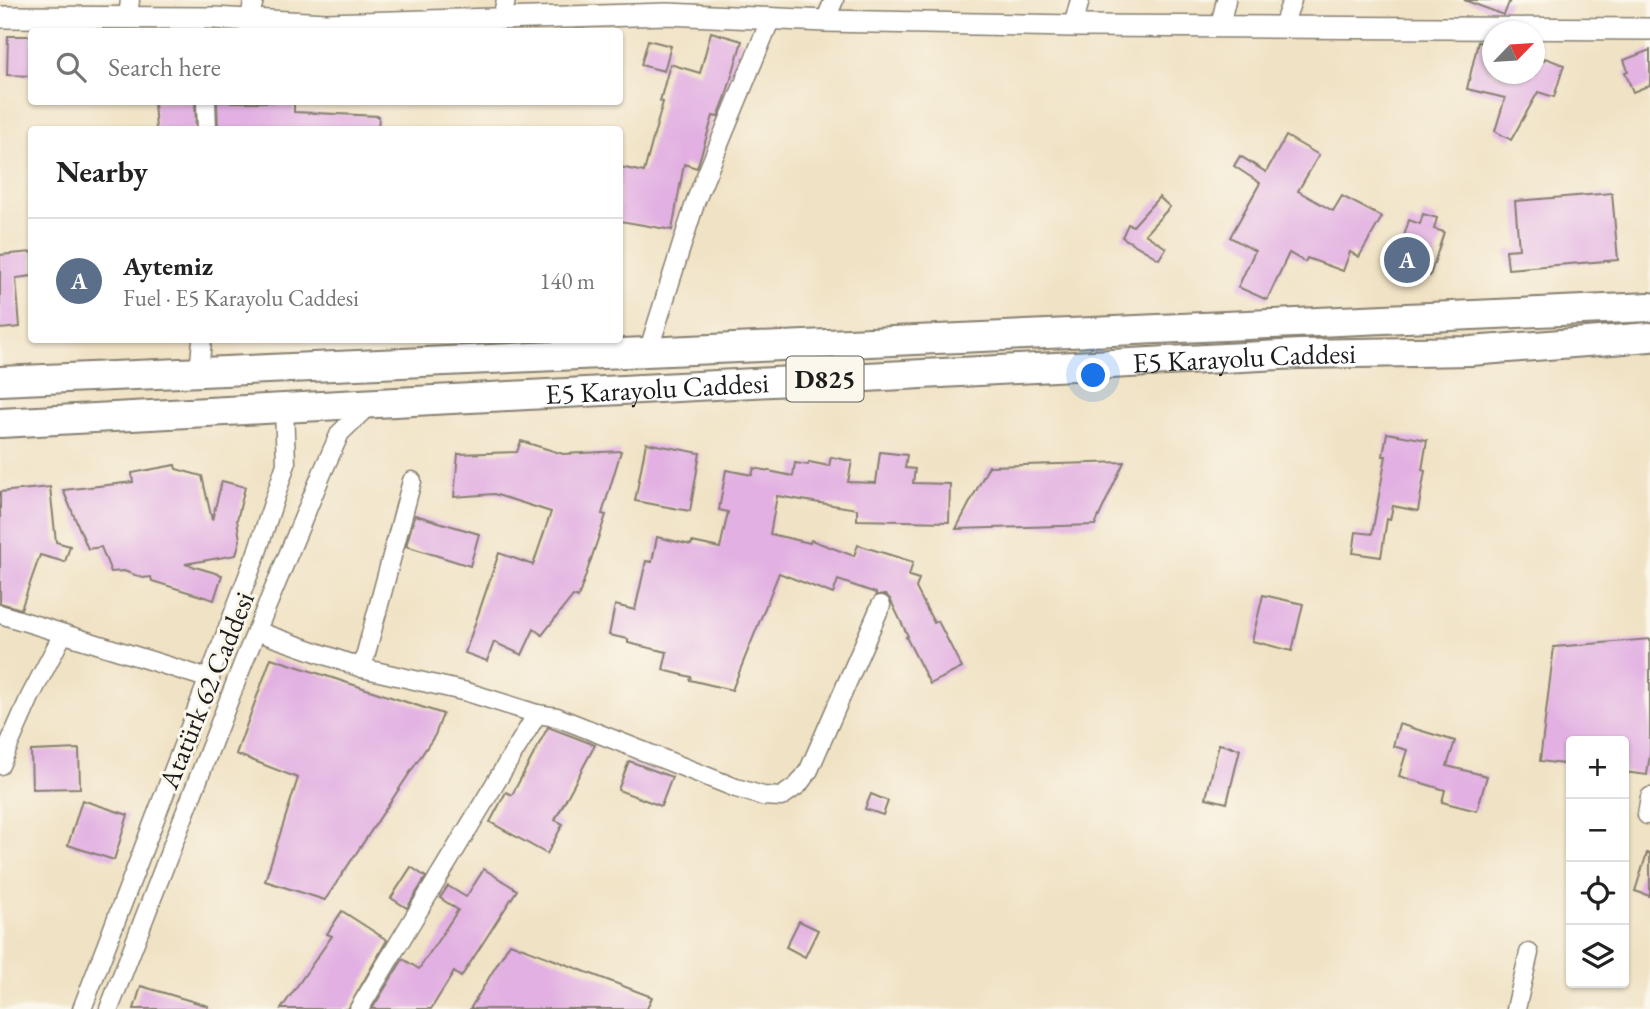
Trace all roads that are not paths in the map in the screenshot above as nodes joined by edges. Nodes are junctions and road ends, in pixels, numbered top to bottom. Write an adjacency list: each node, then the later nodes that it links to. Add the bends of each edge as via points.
1 (834, 0): 11 (street)
2 (1080, 0): 13 (street)
3 (1226, 0): 14 (street)
4 (1292, 0): 15 (street)
5 (672, 7): 7 (street); 10 (street)
6 (129, 9): 9 (street); 12 (street)
7 (504, 9): 8 (street, via 326,24)
8 (252, 10): 12 (street)
9 (0, 17)
10 (771, 18): 11 (street); 22 (street, via 696,200)
11 (825, 21): 13 (street)
12 (203, 24)
13 (1073, 26): 14 (street)
14 (1220, 26): 15 (street)
15 (1283, 26): 16 (street)
16 (1650, 29)
17 (206, 105): 18 (street)
18 (207, 126)
19 (1650, 307): 22 (highway, E5 Karayolu Caddesi / D825)
20 (1650, 337): 25 (highway, E5 Karayolu Caddesi / D825, via 1471,351 1300,354)
21 (202, 343): 23 (street)
22 (648, 352): 23 (highway, E5 Karayolu Caddesi / D825)
23 (199, 372): 24 (highway, E5 Karayolu Caddesi / D825)
24 (0, 381)
25 (371, 403): 26 (highway, E5 Karayolu Caddesi / D825); 31 (street, Atatürk 62 Caddesi, via 340,433)
26 (284, 408): 27 (highway, E5 Karayolu Caddesi / D825); 34 (street, Atatürk 62 Caddesi, via 286,464)
27 (0, 423)
28 (412, 481): 33 (street)
29 (881, 605): 35 (street, via 809,770 780,797 736,788 557,717)
30 (0, 614): 32 (street)
31 (256, 631): 33 (street); 39 (street, Atatürk 62 Caddesi)
32 (63, 634): 34 (street); 36 (street)
33 (362, 668): 35 (street)
34 (210, 679): 38 (street, Atatürk 62 Caddesi)
35 (537, 714): 40 (street)
36 (0, 765)
37 (1529, 953): 41 (street)
38 (82, 1009)
39 (110, 1009)
40 (359, 1009)
41 (1516, 1009)

